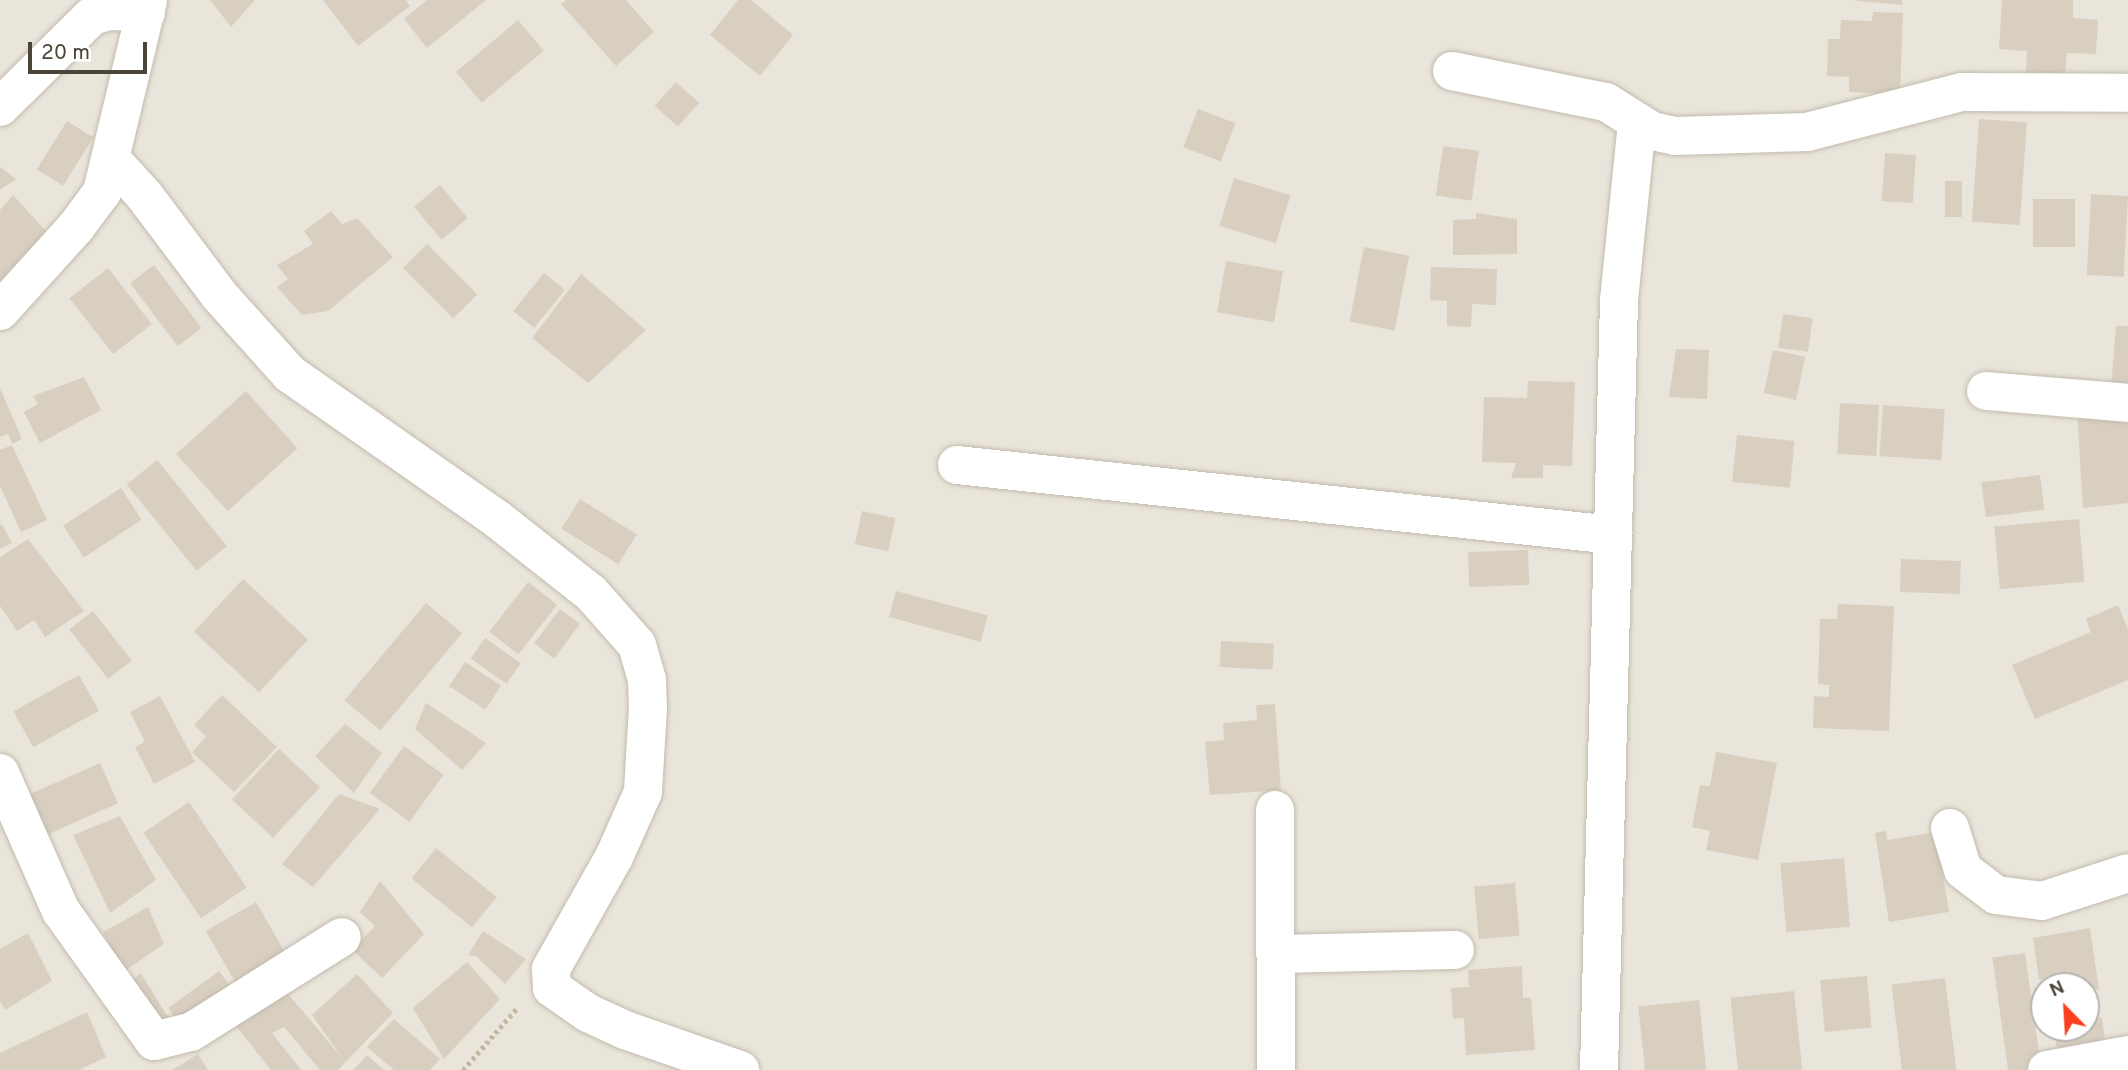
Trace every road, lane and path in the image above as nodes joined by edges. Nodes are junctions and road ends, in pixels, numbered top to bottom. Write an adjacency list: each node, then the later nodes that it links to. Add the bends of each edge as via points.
1 (147, 6): 4 (street, via 92,16); 6 (street)
2 (1452, 71): 5 (street, via 1606,102)
3 (2128, 93): 5 (street, via 1962,92 1807,132 1730,137 1675,136)
4 (0, 107)
5 (1637, 122): 11 (street, via 1619,300)
6 (112, 160): 7 (street, via 102,191 76,227); 19 (street, via 227,305 290,374 498,519 591,593 637,645 648,708 643,792 614,857)
7 (0, 312)
8 (1986, 391): 9 (street)
9 (2128, 403)
10 (957, 465): 11 (street)
11 (1613, 535): 24 (street)
12 (0, 773): 16 (street, via 61,911 154,1041 191,1032)
13 (1275, 810): 18 (street)
14 (1950, 828): 15 (street, via 1963,870 1981,887 2007,898 2042,901)
15 (2128, 873)
16 (341, 937)
17 (1455, 950): 18 (street)
18 (1276, 954): 23 (street)
19 (551, 969): 21 (street, via 552,988 588,1013); 22 (path)
20 (2128, 1055): 25 (street)
21 (727, 1068)
22 (463, 1070)
23 (1276, 1070)
24 (1599, 1070)
25 (2047, 1070)

